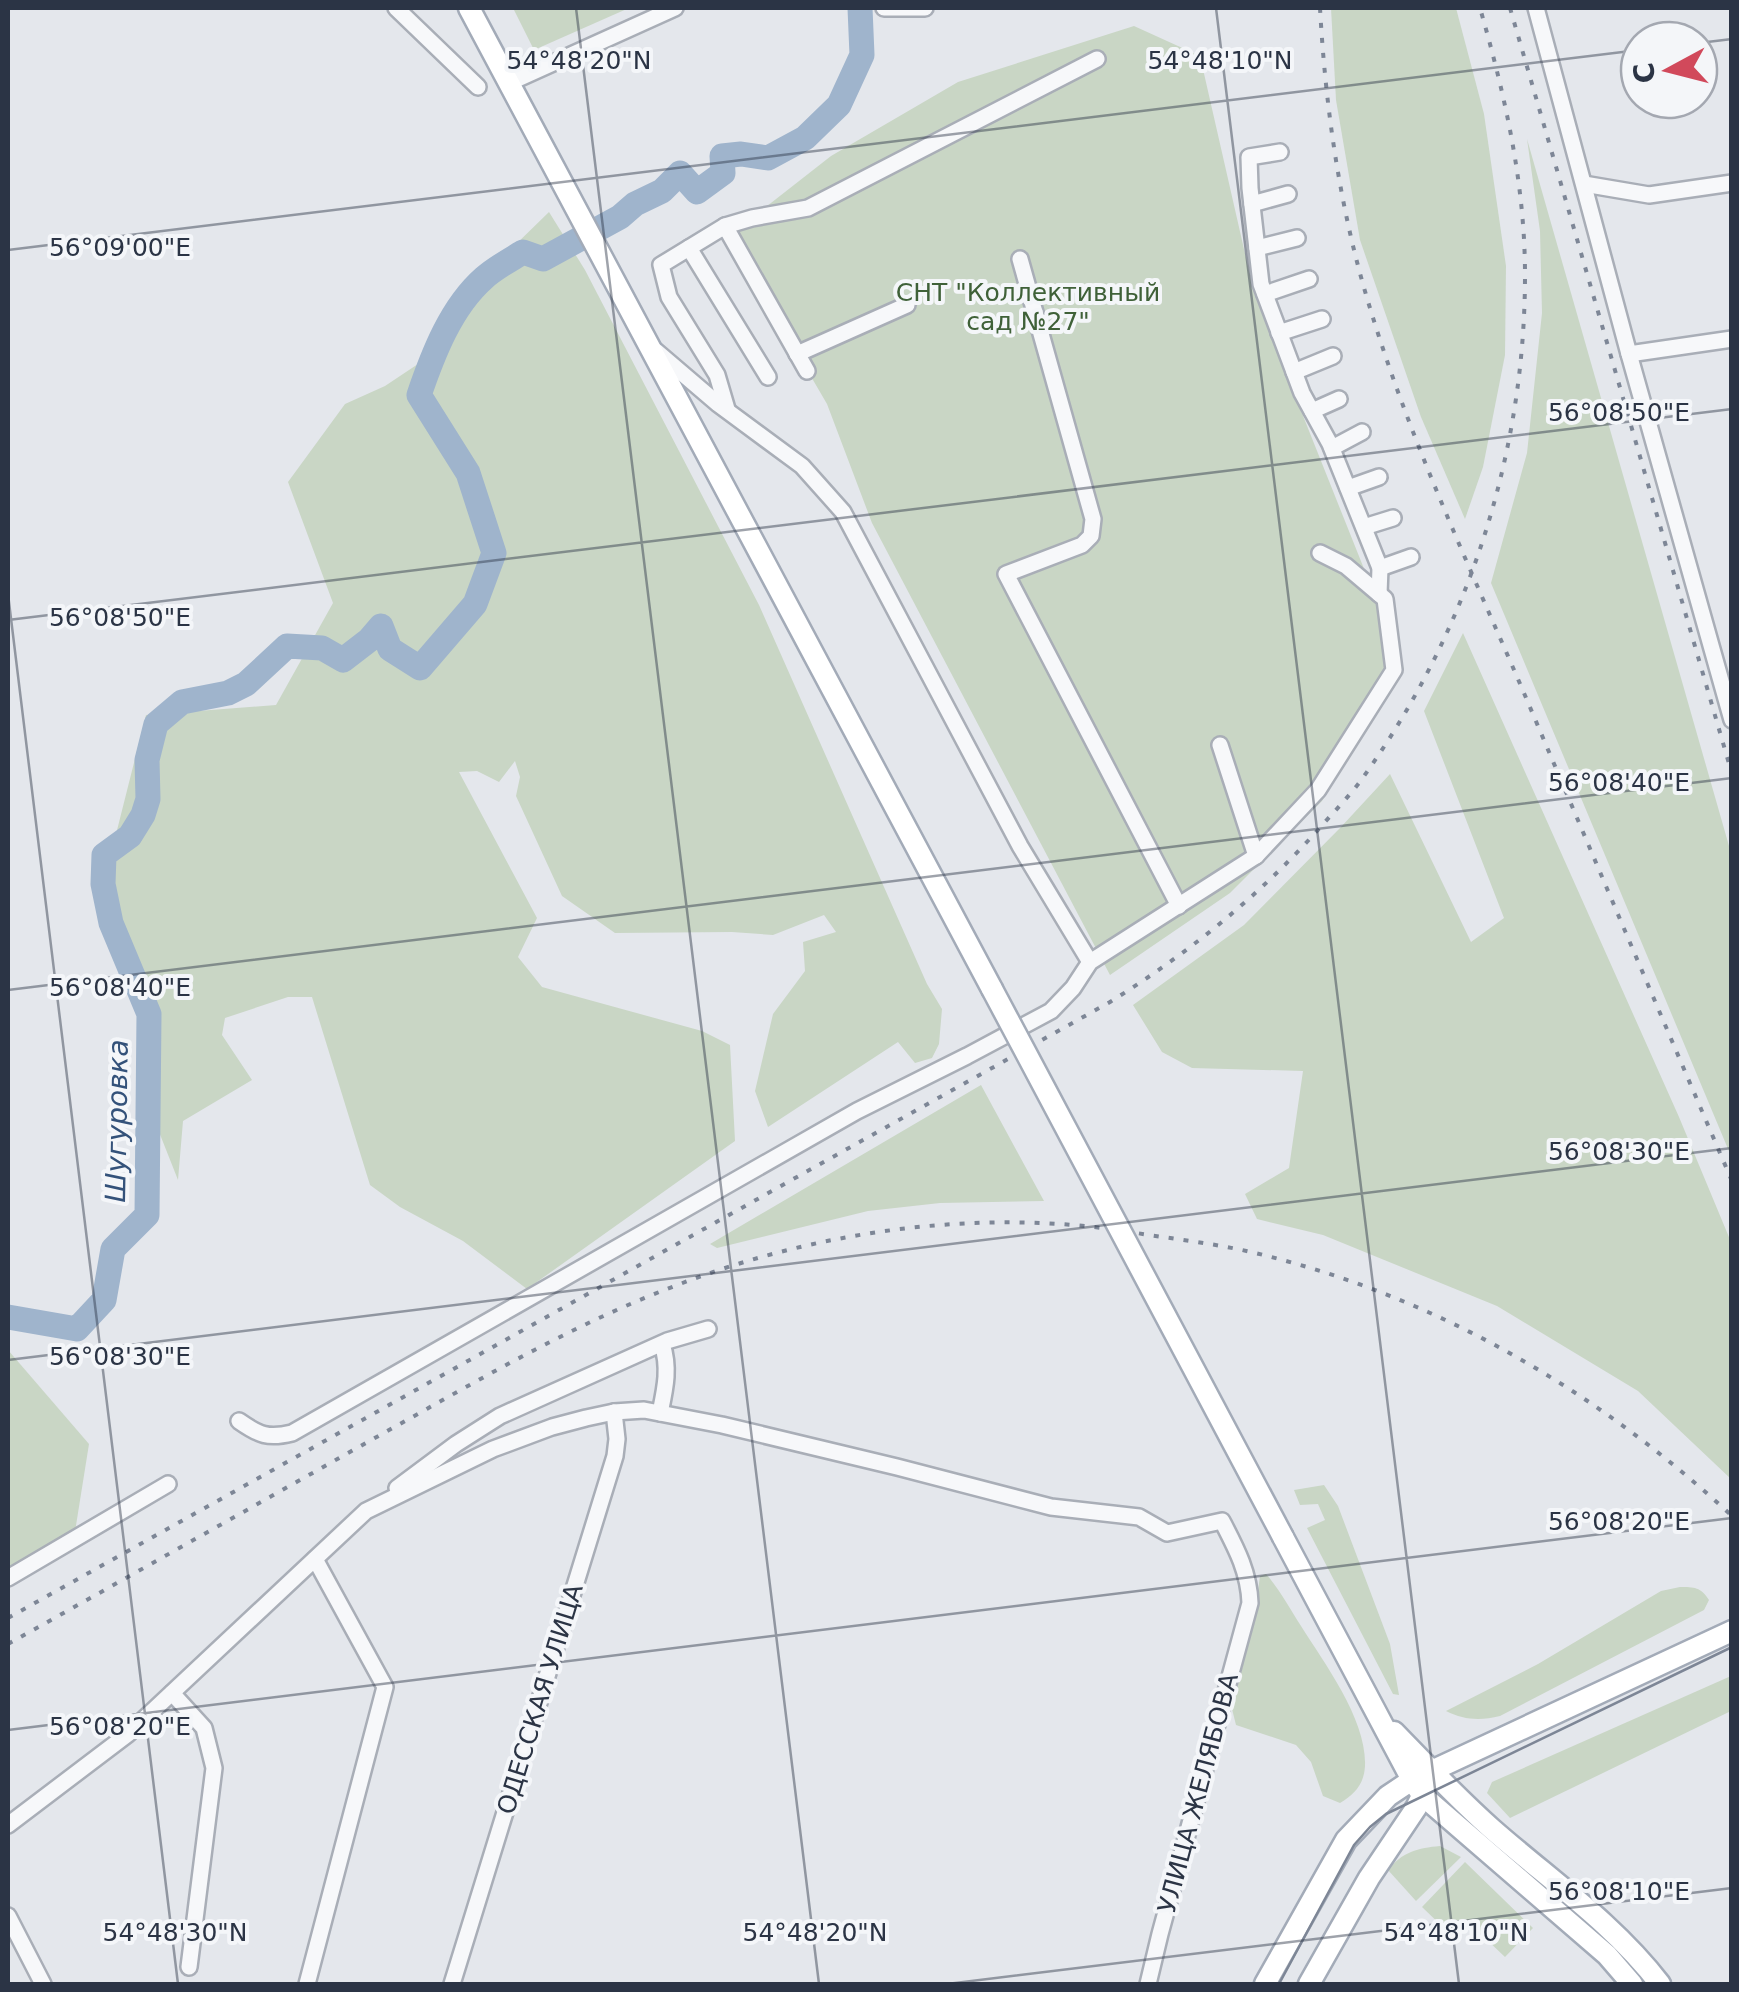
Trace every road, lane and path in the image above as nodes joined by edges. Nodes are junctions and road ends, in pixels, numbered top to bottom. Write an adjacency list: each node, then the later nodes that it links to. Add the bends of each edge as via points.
1 (396, 8): 10 (street)
2 (469, 8): 9 (main road)
3 (675, 8): 9 (street)
4 (884, 8): 7 (street)
5 (926, 8): 7 (street)
6 (1536, 8): 13 (street)
7 (898, 9)
8 (1097, 59): 16 (street, via 808,208)
9 (510, 83): 27 (main road)
10 (478, 87)
11 (1280, 152): 15 (street, via 1249,157)
12 (1732, 183): 13 (street, via 1649,195)
13 (1584, 184): 29 (street)
14 (1288, 194): 15 (street)
15 (1252, 204): 19 (street)
16 (725, 226): 18 (street); 28 (street)
17 (1297, 238): 19 (street)
18 (689, 248): 33 (street); 35 (street, via 661,265 669,296 716,375)
19 (1257, 248): 22 (street)
20 (1020, 259): 51 (street, via 1092,519 1091,536 1082,545 1006,574)
21 (1309, 279): 22 (street)
22 (1265, 294): 25 (street)
23 (907, 305): 28 (street)
24 (1322, 319): 25 (street)
25 (1280, 333): 32 (street)
26 (1732, 340): 29 (street)
27 (648, 344): 35 (street); 64 (main road, bridge)
28 (798, 354): 31 (street)
29 (1629, 354): 47 (street)
30 (1333, 356): 32 (street)
31 (807, 371)
32 (1294, 372): 36 (street)
33 (768, 377)
34 (1340, 399): 36 (street)
35 (727, 411): 52 (street, via 802,466 843,512 1020,846)
36 (1312, 411): 38 (street)
37 (1362, 432): 38 (street)
38 (1332, 448): 40 (street)
39 (1378, 477): 40 (street)
40 (1348, 488): 42 (street)
41 (1392, 518): 42 (street)
42 (1364, 527): 45 (street)
43 (1320, 553): 46 (street)
44 (1411, 557): 45 (street)
45 (1380, 568): 46 (street)
46 (1379, 594): 50 (street, via 1394,670 1318,790)
47 (1724, 662): 48 (street)
48 (1732, 720)
49 (1220, 745): 50 (street)
50 (1256, 856): 51 (street)
51 (1179, 906): 52 (street)
52 (1090, 962): 57 (street, via 1050,1011 857,1111 292,1434 264,1436)
53 (708, 1329): 54 (street)
54 (662, 1344): 56 (street, via 668,1374); 59 (street, via 500,1416)
55 (614, 1412): 56 (street); 59 (street, via 493,1449); 72 (street, ОДЕССКАЯ УЛИЦА, via 615,1456)
56 (660, 1413): 73 (street, УЛИЦА ЖЕЛЯБОВА, via 1051,1507 1138,1517 1167,1533 1222,1521 1250,1584 1250,1603)
57 (239, 1420)
58 (168, 1484): 61 (street)
59 (366, 1511): 60 (street)
60 (316, 1559): 63 (street); 71 (street, via 386,1687)
61 (8, 1578)
62 (1732, 1630): 65 (main road)
63 (172, 1693): 67 (street); 69 (street, via 204,1728 214,1768)
64 (1378, 1714): 65 (main road); 66 (main road)
65 (1432, 1772): 66 (main road); 77 (main road, via 1580,1900)
66 (1418, 1788): 74 (main road, via 1388,1796 1346,1840); 75 (main road); 76 (main road)
67 (8, 1826)
68 (8, 1916): 70 (street)
69 (189, 1967)
70 (43, 1984)
71 (307, 1984)
72 (452, 1984)
73 (1148, 1984)
74 (1265, 1984)
75 (1309, 1984)
76 (1632, 1984)
77 (1660, 1984)

